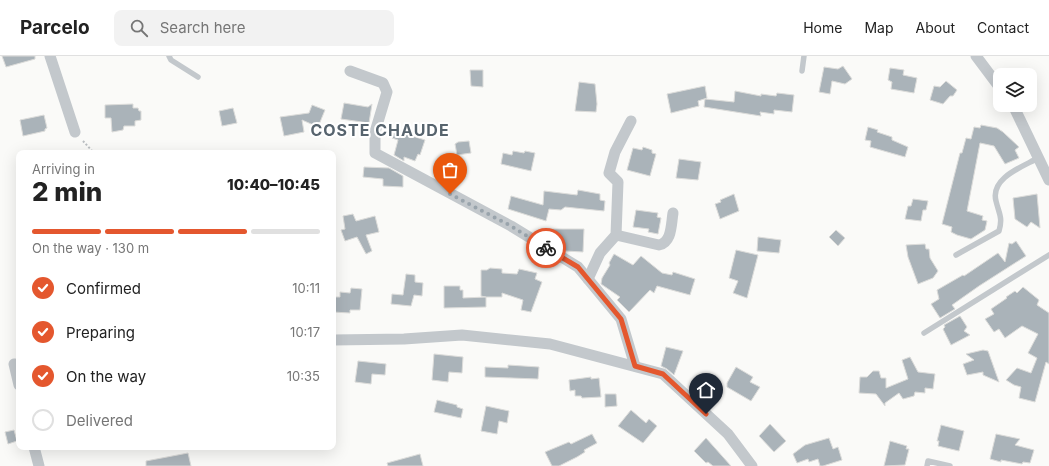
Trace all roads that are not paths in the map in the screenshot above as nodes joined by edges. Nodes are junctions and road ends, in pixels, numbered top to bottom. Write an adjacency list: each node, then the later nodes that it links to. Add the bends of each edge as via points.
1 (50, 56): 11 (street)
2 (169, 56): 7 (lane, via 171,60)
3 (804, 56): 6 (lane)
4 (980, 58): 8 (street)
5 (350, 71): 18 (street, via 383,83 386,92 375,132 375,153 511,226 578,267)
6 (802, 71)
7 (198, 77)
8 (993, 78)
9 (1016, 112): 12 (street)
10 (631, 121): 15 (street, via 615,152 609,173 618,182)
11 (75, 132)
12 (1038, 158): 13 (street); 16 (lane, via 1004,179 996,187 995,199 1002,220 999,231)
13 (1049, 180)
14 (673, 213): 15 (street, via 668,240 659,246)
15 (616, 235): 18 (street, via 600,253)
16 (956, 255)
17 (1049, 255): 19 (lane)
18 (588, 279): 21 (street, via 621,319)
19 (924, 333)
20 (336, 340): 21 (street, via 462,335 550,344)
21 (635, 366): 24 (street, via 663,374 728,434)
22 (35, 450): 23 (street)
23 (39, 466)
24 (752, 466)
25 (927, 466): 26 (lane, via 928,461)
26 (950, 466)

